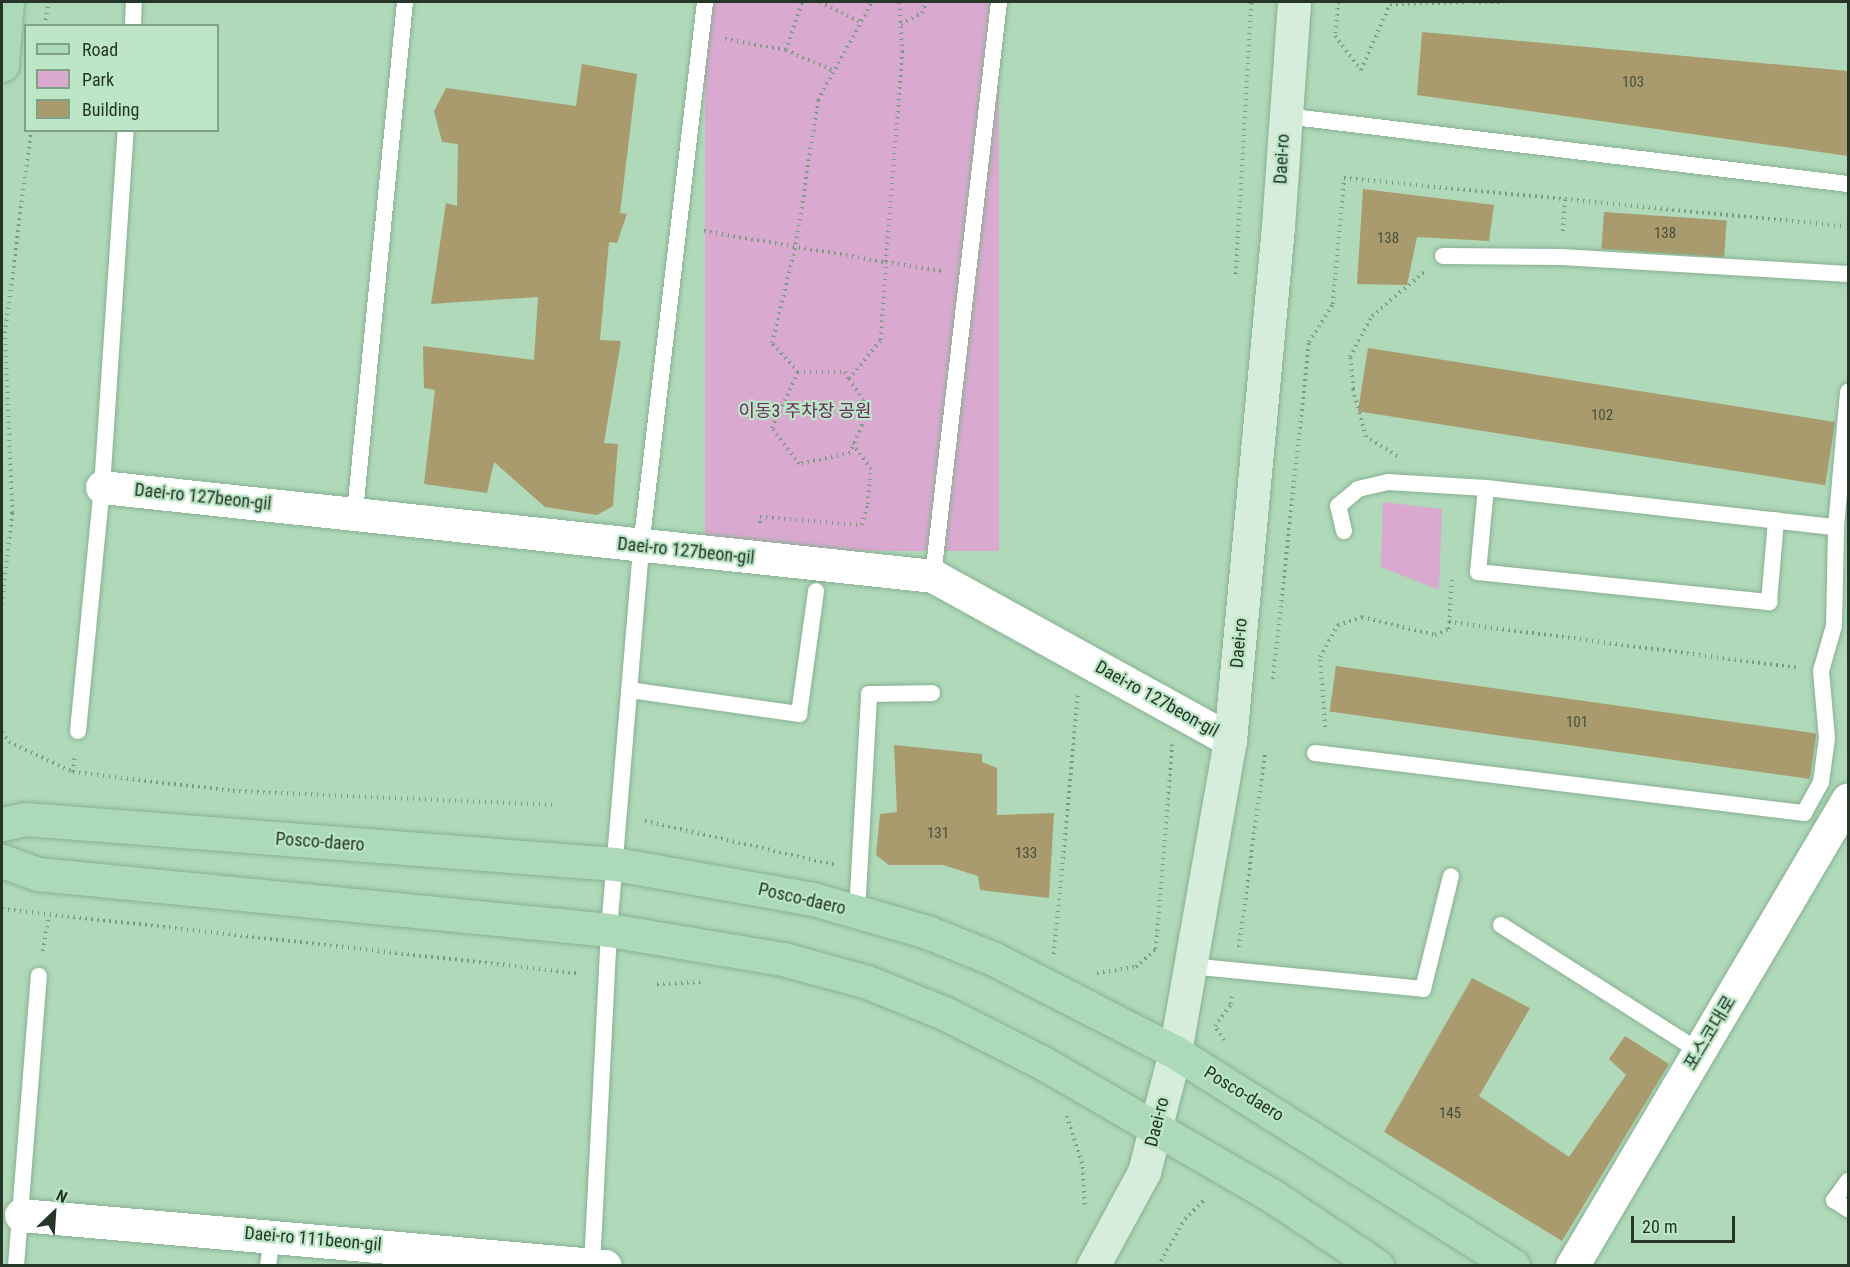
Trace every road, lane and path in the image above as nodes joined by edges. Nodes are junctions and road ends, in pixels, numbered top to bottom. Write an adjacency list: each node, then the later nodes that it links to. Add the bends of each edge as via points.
1 (7, 2): 25 (main road)
2 (49, 2): 19 (path)
3 (134, 2): 20 (lane)
4 (405, 2): 47 (lane)
5 (705, 2): 22 (lane)
6 (802, 2): 24 (path)
7 (820, 2): 18 (path)
8 (872, 2): 18 (path)
9 (899, 2): 21 (path)
10 (926, 2): 21 (path, via 922,13)
11 (999, 2): 39 (lane)
12 (1251, 2): 23 (path)
13 (1294, 2): 27 (street, Daei-ro)
14 (1338, 2): 15 (path, via 1335,36 1361,70 1390,4)
15 (1465, 2)
16 (1473, 2): 17 (path)
17 (1502, 2)
18 (860, 22): 26 (path)
19 (45, 24)
20 (133, 24)
21 (901, 24): 37 (path, via 903,52)
22 (701, 34): 24 (path); 33 (lane)
23 (1249, 44)
24 (786, 50): 26 (path)
25 (2, 65)
26 (834, 71): 34 (path, via 818,100)
27 (1285, 116): 30 (lane); 66 (street, Daei-ro)
28 (31, 132): 56 (path, via 5,333 12,513)
29 (126, 132): 45 (lane)
30 (1848, 184)
31 (1564, 199): 32 (path); 36 (path); 60 (path, via 1344,178 1333,304 1308,342)
32 (1843, 226)
33 (678, 227): 34 (path); 51 (lane)
34 (796, 244): 37 (path); 40 (path, via 772,343)
35 (1443, 256): 36 (lane); 44 (path, via 1372,316 1350,357 1353,389 1366,437 1399,457)
36 (1561, 257): 38 (lane)
37 (886, 262): 39 (path); 41 (path, via 881,340)
38 (1848, 274)
39 (968, 275): 54 (lane)
40 (798, 372): 41 (path, via 845,372); 43 (path, via 772,428 799,464 850,453)
41 (849, 379): 43 (path, via 863,400 862,425)
42 (1848, 392): 49 (lane)
43 (853, 444): 52 (path, via 871,469 868,504 861,525 760,517)
44 (1421, 484): 46 (lane); 50 (lane, via 1388,482 1358,489 1338,506)
45 (102, 487): 47 (street, Daei-ro 127beon-gil); 64 (lane)
46 (1486, 488): 48 (lane); 48 (lane, via 1478,573 1769,602)
47 (355, 512): 51 (street, Daei-ro 127beon-gil)
48 (1776, 520): 49 (lane)
49 (1836, 527): 59 (lane, via 1834,626)
50 (1344, 531)
51 (641, 547): 52 (street, Daei-ro 127beon-gil); 61 (lane)
52 (763, 559): 54 (street, Daei-ro 127beon-gil)
53 (1453, 566): 57 (path)
54 (933, 576): 58 (street, Daei-ro 127beon-gil)
55 (816, 591): 61 (lane, via 799,714)
56 (2, 604)
57 (1449, 622): 59 (path); 68 (path, via 1449,629 1435,635 1362,617 1338,625 1320,657 1326,726)
58 (1082, 658): 63 (street, Daei-ro 127beon-gil); 81 (path)
59 (1821, 671): 68 (lane, via 1827,738 1821,782 1804,813)
60 (1272, 687)
61 (629, 690): 73 (lane)
62 (932, 693): 76 (lane, via 869,694)
63 (1188, 717): 66 (street, Daei-ro 127beon-gil); 80 (path, via 1171,746)
64 (78, 731)
65 (2, 732): 70 (path, via 9,742 73,772 233,791)
66 (1230, 740): 82 (street, Daei-ro)
67 (1266, 746): 83 (path)
68 (1315, 753)
69 (1848, 800): 89 (street, 포스코대로)
70 (556, 805)
71 (2, 824): 73 (main road, Posco-daero, via 25,819)
72 (2, 861): 79 (main road, via 38,874)
73 (615, 864): 76 (main road, Posco-daero, via 738,884); 79 (lane)
74 (1451, 876): 83 (lane, via 1423,989)
75 (2, 909): 77 (path)
76 (857, 912): 90 (main road, Posco-daero, via 927,932 994,959)
77 (49, 915): 84 (path); 85 (path)
78 (1501, 925): 89 (lane)
79 (609, 930): 92 (main road, via 783,959 867,982 945,1012); 99 (lane)
80 (1156, 949)
81 (1054, 954)
82 (1190, 966): 83 (lane); 90 (street, Daei-ro)
83 (1236, 970): 88 (path, via 1231,1004)
84 (576, 973)
85 (39, 976): 96 (lane)
86 (715, 982): 87 (path)
87 (657, 984)
88 (1215, 1026)
89 (1699, 1051): 105 (street, 포스코대로)
90 (1175, 1052): 92 (street, Daei-ro); 104 (main road, Posco-daero)
91 (1065, 1108): 93 (path)
92 (1155, 1128): 101 (street, Daei-ro, via 1140,1182); 103 (main road, via 1270,1195)
93 (1083, 1167)
94 (1848, 1181): 95 (lane, via 1834,1200)
95 (1848, 1209)
96 (21, 1215): 98 (street, Daei-ro 111beon-gil); 100 (lane)
97 (1185, 1219): 102 (path)
98 (270, 1251): 99 (street, Daei-ro 111beon-gil)
99 (596, 1265)
100 (16, 1266)
101 (1093, 1266)
102 (1158, 1266)
103 (1377, 1266)
104 (1514, 1266)
105 (1572, 1266)

